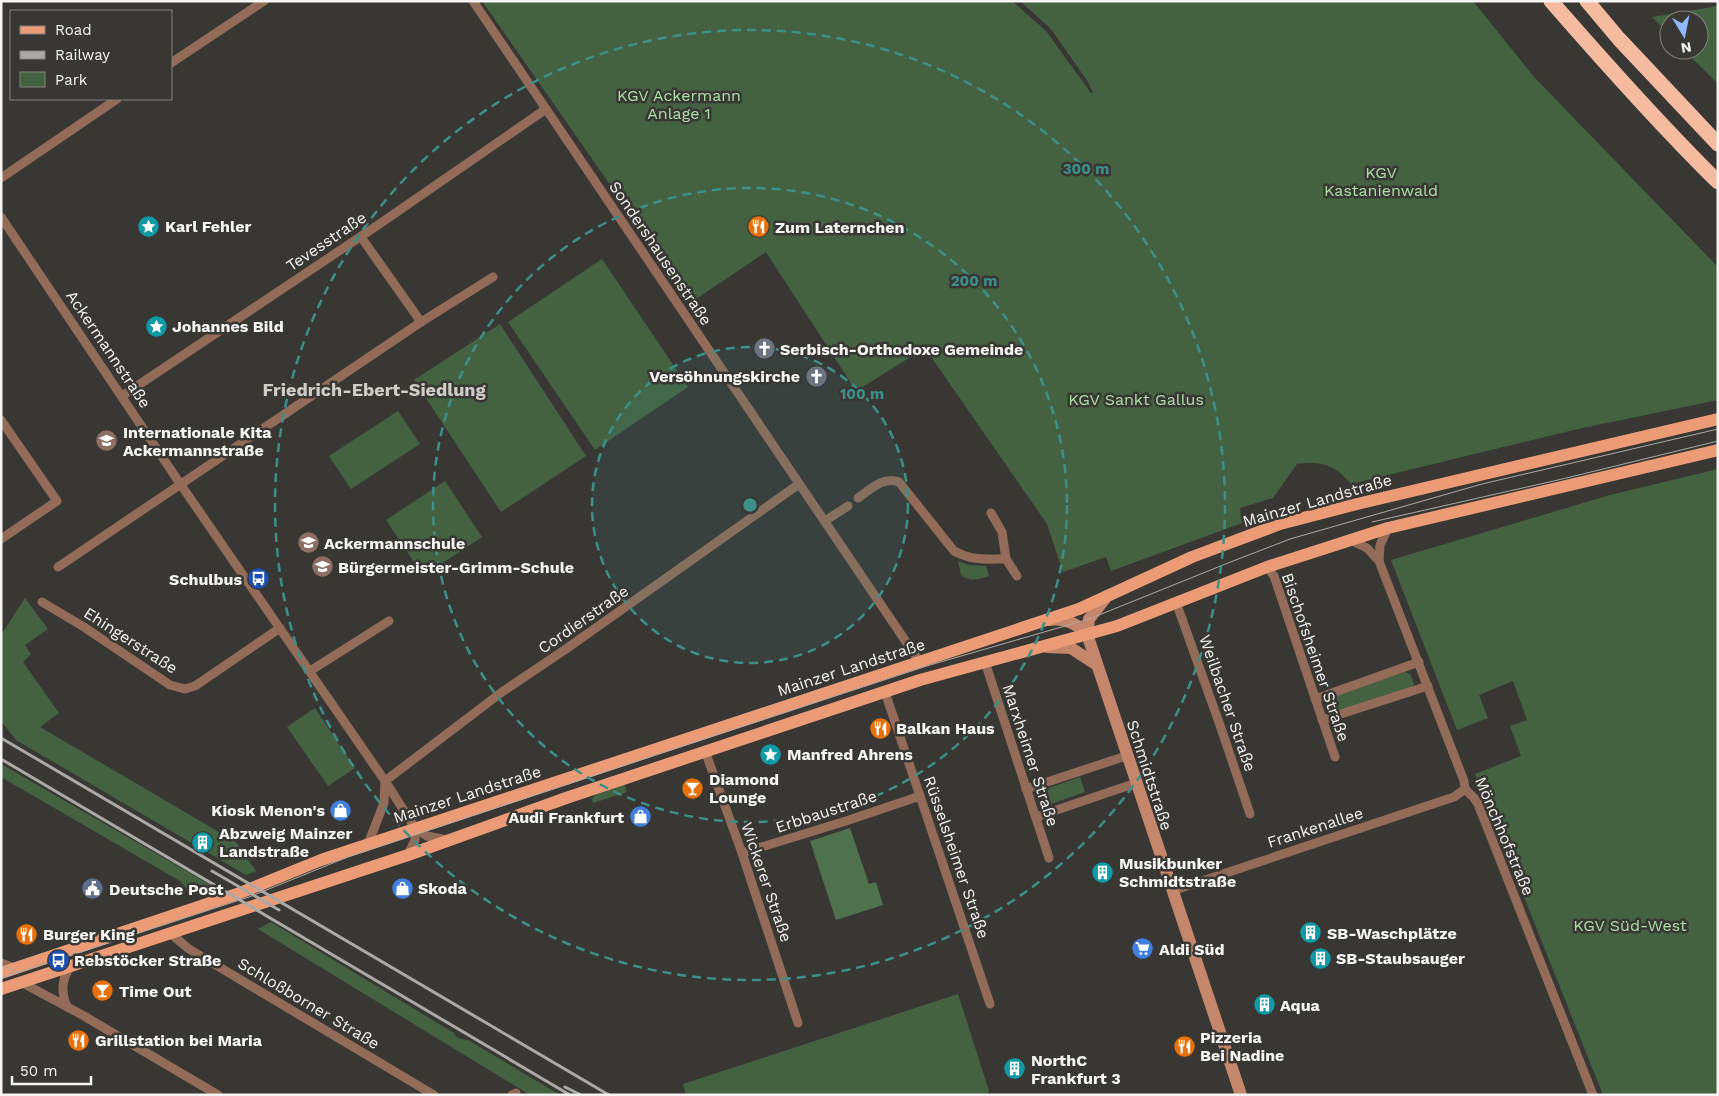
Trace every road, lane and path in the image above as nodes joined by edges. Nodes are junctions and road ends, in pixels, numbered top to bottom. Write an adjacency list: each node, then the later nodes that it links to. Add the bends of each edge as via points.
1 (264, 1): 5 (street)
2 (473, 1): 7 (street, Sondershausenstraße)
3 (1551, 1): 10 (highway, via 1623,83)
4 (1588, 1): 8 (highway, via 1619,39)
5 (172, 62)
6 (115, 100): 9 (street)
7 (546, 109): 12 (street, Tevesstraße); 19 (street, Sondershausenstraße)
8 (1718, 144)
9 (1, 178)
10 (1718, 182)
11 (1, 217): 15 (street, Ackermannstraße)
12 (361, 237): 14 (street); 15 (street, Tevesstraße)
13 (494, 277): 14 (street)
14 (421, 322): 20 (street)
15 (122, 396): 20 (street, Ackermannstraße)
16 (1718, 418): 33 (main road, Mainzer Landstraße, via 1280,524 1192,557)
17 (1, 420): 26 (street, via 57,501)
18 (1718, 450): 25 (main road, Mainzer Landstraße)
19 (800, 484): 24 (street, Sondershausenstraße); 53 (street, Cordierstraße, via 502,692)
20 (181, 485): 30 (street); 38 (street, Ackermannstraße)
21 (858, 498): 28 (street, via 883,481 892,479 899,482 954,551 967,558)
22 (848, 506): 24 (street)
23 (992, 512): 28 (street, via 1002,532)
24 (825, 522): 41 (street, Sondershausenstraße)
25 (1388, 528): 27 (main road, Mainzer Landstraße); 29 (street, via 1380,545)
26 (1, 539)
27 (1350, 540): 29 (street, Mönchhofstraße, via 1367,548); 31 (main road, Mainzer Landstraße)
28 (1006, 559): 32 (street)
29 (1379, 562): 43 (street, Mönchhofstraße)
30 (58, 567)
31 (1267, 567): 35 (main road, Mainzer Landstraße); 48 (street, Bischofsheimer Straße, via 1274,576)
32 (1017, 576)
33 (1107, 596): 36 (main road, Mainzer Landstraße); 39 (main road, via 1089,619)
34 (42, 602): 38 (street, Ehingerstraße, via 170,685 185,689 195,686)
35 (1176, 602): 39 (main road, Mainzer Landstraße, via 1117,626); 58 (street, Weilbacher Straße)
36 (1045, 620): 39 (main road, via 1067,620); 41 (main road, Mainzer Landstraße)
37 (389, 622): 45 (street)
38 (280, 628): 45 (street, Ackermannstraße)
39 (1087, 634): 40 (main road, Mainzer Landstraße); 44 (main road, Schmidtstraße)
40 (1044, 647): 42 (main road, Mainzer Landstraße); 44 (main road, via 1070,648)
41 (919, 661): 60 (main road, Mainzer Landstraße)
42 (985, 662): 47 (main road, Mainzer Landstraße); 55 (street, Marxheimer Straße)
43 (1419, 662): 46 (street, Mönchhofstraße); 48 (street)
44 (1097, 665): 51 (main road, Schmidtstraße)
45 (310, 671): 53 (street, Ackermannstraße)
46 (1428, 686): 49 (street); 56 (street, Mönchhofstraße)
47 (885, 692): 50 (main road, Mainzer Landstraße); 57 (street, Rüsselsheimer Straße)
48 (1315, 699): 49 (street, Bischofsheimer Straße)
49 (1322, 720): 52 (street, Bischofsheimer Straße)
50 (705, 751): 61 (main road, Mainzer Landstraße); 63 (street, Wickerer Straße)
51 (1126, 756): 54 (main road, Schmidtstraße); 55 (street)
52 (1335, 758)
53 (385, 782): 60 (street, Ackermannstraße); 62 (street, via 384,803)
54 (1136, 783): 59 (street); 66 (main road, Schmidtstraße)
55 (1026, 789): 59 (street, Marxheimer Straße)
56 (1465, 789): 66 (street, Frankenallee, via 1454,797); 81 (street, Mönchhofstraße, via 1478,804)
57 (920, 796): 63 (street, Erbbaustraße); 75 (street, Rüsselsheimer Straße)
58 (1250, 814)
59 (1036, 817): 65 (street, Marxheimer Straße)
60 (415, 828): 61 (street, via 427,836); 62 (main road, Mainzer Landstraße); 64 (street)
61 (450, 840): 64 (main road, Mainzer Landstraße)
62 (368, 844): 68 (main road, Mainzer Landstraße, via 302,866 240,893)
63 (742, 853): 77 (street, Wickerer Straße)
64 (408, 855): 67 (main road, Mainzer Landstraße)
65 (1049, 858)
66 (1172, 891): 80 (main road, Schmidtstraße)
67 (171, 934): 70 (main road, Mainzer Landstraße); 79 (street, Schloßborner Straße, via 189,949)
68 (46, 958): 71 (main road, Mainzer Landstraße); 73 (street, via 36,971)
69 (1, 963): 71 (street)
70 (70, 967): 73 (main road, Mainzer Landstraße); 76 (street, via 63,984)
71 (14, 968): 72 (main road, Mainzer Landstraße)
72 (1, 973)
73 (34, 983): 74 (main road, Mainzer Landstraße, via 21,982); 76 (street)
74 (1, 989)
75 (990, 1004)
76 (67, 1007): 78 (street)
77 (798, 1023)
78 (218, 1095)
79 (434, 1095)
80 (1241, 1095)
81 (1593, 1095)

